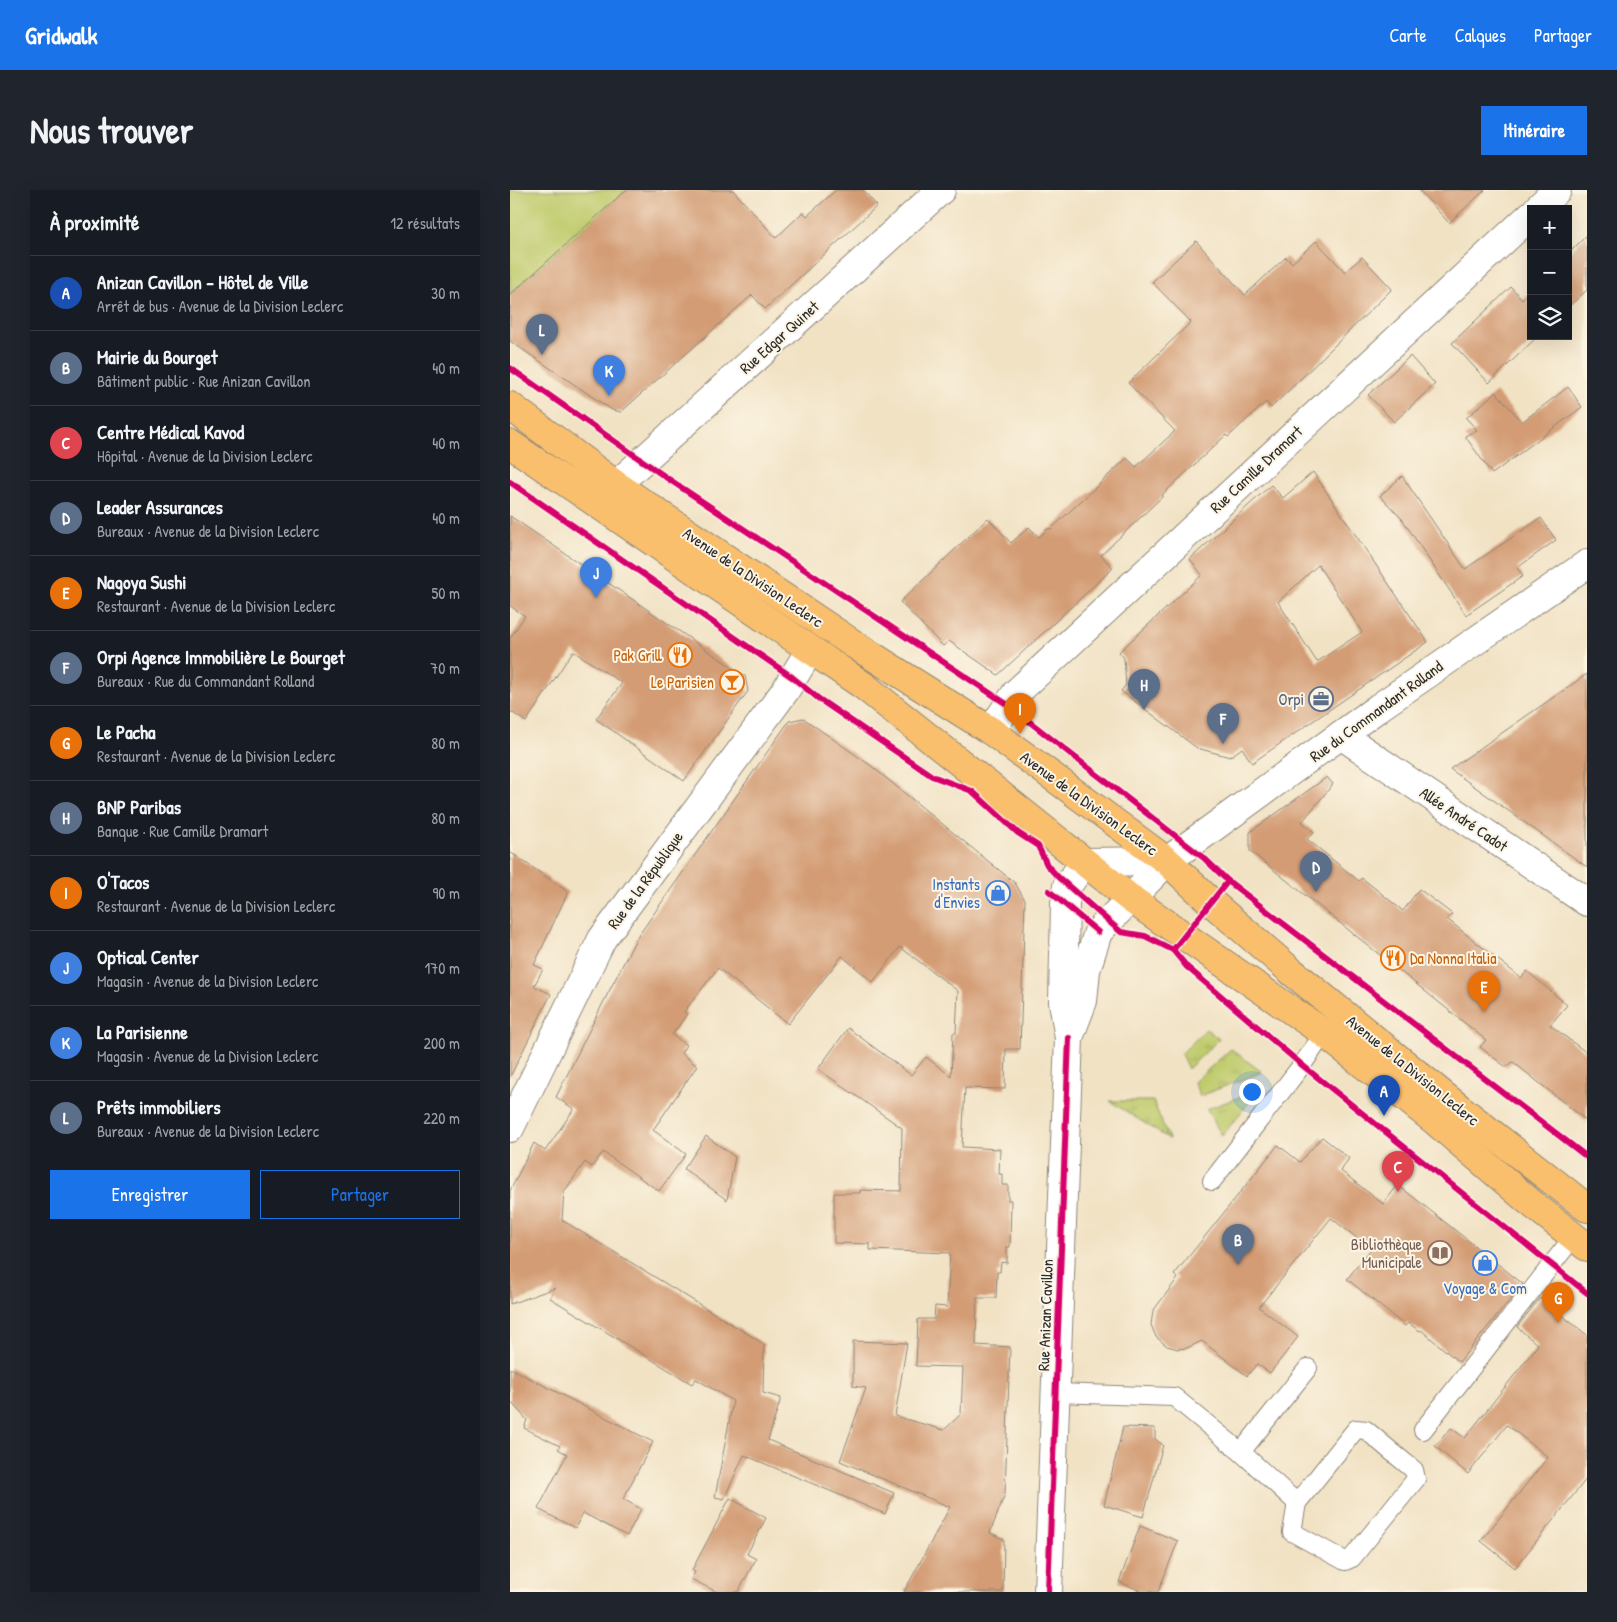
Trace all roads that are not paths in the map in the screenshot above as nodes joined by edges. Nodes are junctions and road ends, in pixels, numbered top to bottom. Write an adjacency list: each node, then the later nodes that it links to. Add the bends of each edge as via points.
1 (941, 190): 7 (street, Rue Edgar Quinet)
2 (1557, 190): 3 (street)
3 (1541, 205)
4 (1527, 219): 10 (street, Rue Camille Dramart, via 1016,693)
5 (510, 406): 7 (main road, Avenue de la Division Leclerc)
6 (510, 444): 9 (main road, Avenue de la Division Leclerc)
7 (616, 485): 10 (main road, Avenue de la Division Leclerc, via 855,645)
8 (1587, 564): 11 (street, Rue du Commandant Rolland)
9 (810, 650): 13 (main road, Avenue de la Division Leclerc, via 864,686); 18 (street, Rue de la République, via 785,691 602,939)
10 (991, 731): 12 (main road, Avenue de la Division Leclerc)
11 (1341, 735): 12 (street, Rue du Commandant Rolland); 15 (street, Allée André Cadot)
12 (1167, 861): 13 (street); 14 (street, Rue du Commandant Rolland); 20 (main road, Avenue de la Division Leclerc, via 1291,971)
13 (1085, 862): 14 (main road, Avenue de la Division Leclerc); 17 (street, Rue Anizan Cavillon, via 1067,886 1065,903 1063,1002)
14 (1131, 899): 16 (main road, Avenue de la Division Leclerc); 17 (street, Rue Anizan Cavillon, via 1098,932 1086,970 1083,1001)
15 (1587, 902)
16 (1324, 1033): 19 (lane); 21 (main road, Avenue de la Division Leclerc)
17 (1069, 1038): 23 (street, Rue Anizan Cavillon)
18 (510, 1128)
19 (1212, 1181)
20 (1587, 1208)
21 (1580, 1242): 24 (lane)
22 (1308, 1368): 25 (lane)
23 (1056, 1393): 25 (lane, via 1174,1397); 27 (street, Rue Anizan Cavillon)
24 (1423, 1430)
25 (1241, 1452): 26 (lane)
26 (1297, 1503): 26 (lane, via 1292,1532 1345,1561 1352,1558 1416,1479 1414,1470 1366,1430 1356,1429)
27 (1048, 1592)

